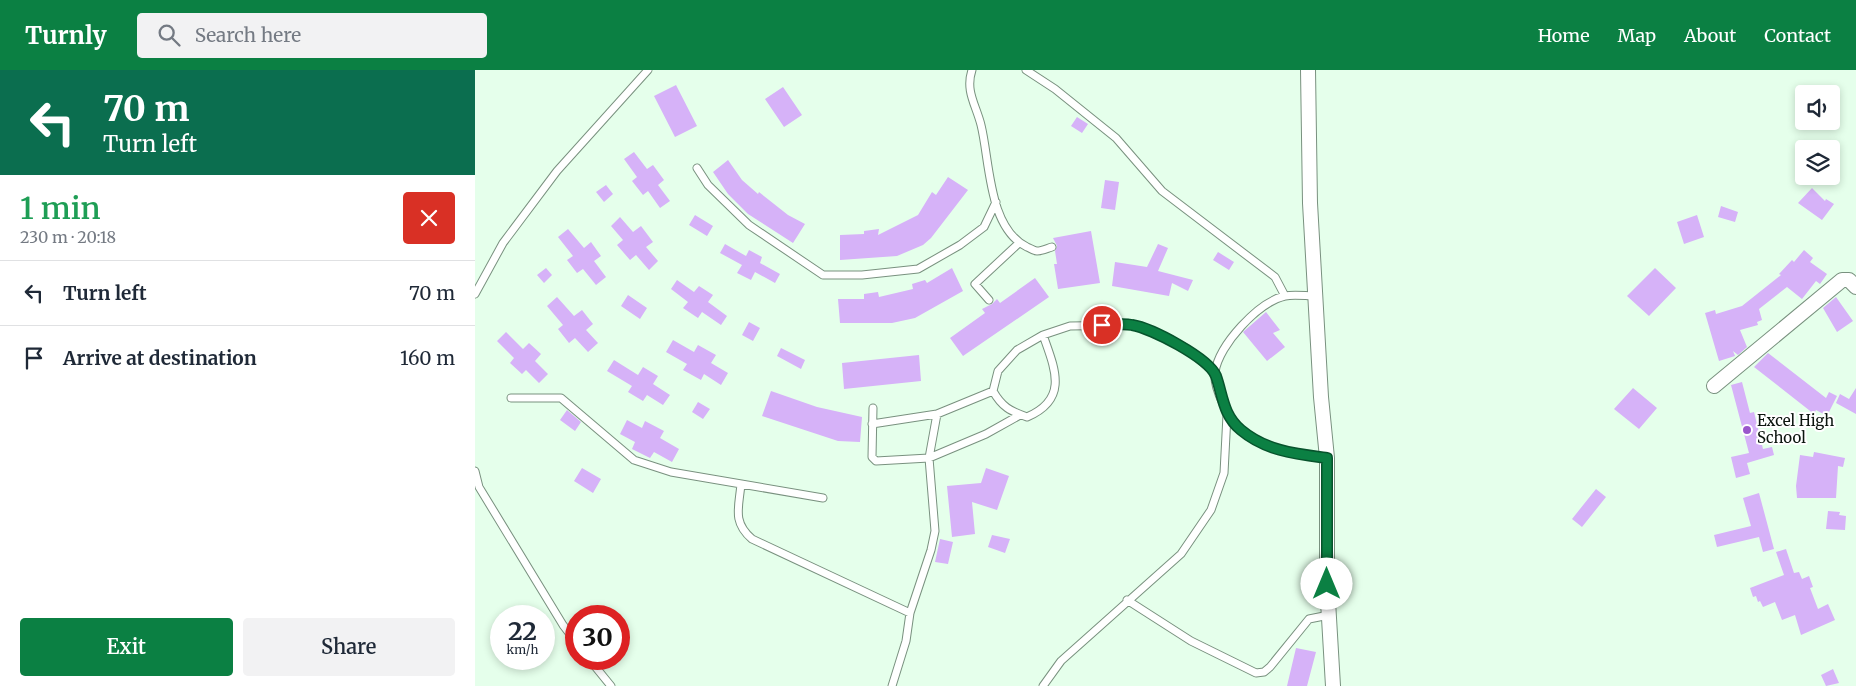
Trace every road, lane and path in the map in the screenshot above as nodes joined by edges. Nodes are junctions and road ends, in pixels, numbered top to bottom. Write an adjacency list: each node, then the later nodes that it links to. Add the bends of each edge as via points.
1 (648, 70): 10 (lane, via 557,171 503,243)
2 (972, 70): 6 (lane, via 970,97 981,124 987,169)
3 (1026, 70): 11 (lane, via 1116,138 1162,191 1275,278)
4 (1309, 70): 12 (street, via 1310,203)
5 (697, 168): 6 (lane, via 709,185 749,225 823,275 862,276 918,269 984,227)
6 (996, 202): 7 (lane, via 1004,224)
7 (1019, 243): 8 (lane, via 1036,251); 13 (lane, via 975,284)
8 (1052, 247)
9 (1856, 287): 16 (street, via 1849,280 1841,280)
10 (475, 294)
11 (1285, 296): 12 (lane); 15 (lane, via 1266,303 1248,318 1220,358)
12 (1315, 296): 25 (street)
13 (989, 300)
14 (1043, 335): 15 (lane, via 1071,326 1133,325 1187,349); 17 (lane, via 1017,350 998,371); 21 (lane, via 1054,366 1056,384 1050,400 1041,411 1027,417)
15 (1215, 373): 22 (lane)
16 (1714, 386)
17 (993, 391): 20 (lane); 21 (lane, via 999,403)
18 (511, 398): 27 (lane, via 561,398 634,460 671,472)
19 (873, 408): 23 (lane)
20 (937, 414): 23 (lane); 24 (lane)
21 (1020, 415): 24 (lane, via 986,434)
22 (1227, 415): 25 (lane, via 1241,430 1281,452); 29 (lane, via 1224,473 1211,510 1181,554)
23 (872, 424): 24 (lane, via 873,459)
24 (929, 458): 30 (lane, via 935,530)
25 (1327, 458): 31 (street)
26 (475, 471): 32 (lane, via 479,487)
27 (741, 484): 28 (lane); 30 (lane, via 738,519 741,530 752,539)
28 (823, 498)
29 (1127, 600): 31 (lane, via 1191,640 1256,673 1270,667 1309,620); 36 (lane, via 1061,661)
30 (910, 613): 35 (lane, via 906,641)
31 (1329, 615): 37 (street)
32 (565, 628)
33 (598, 670): 34 (lane)
34 (611, 686)
35 (891, 686)
36 (1043, 686)
37 (1333, 686)

